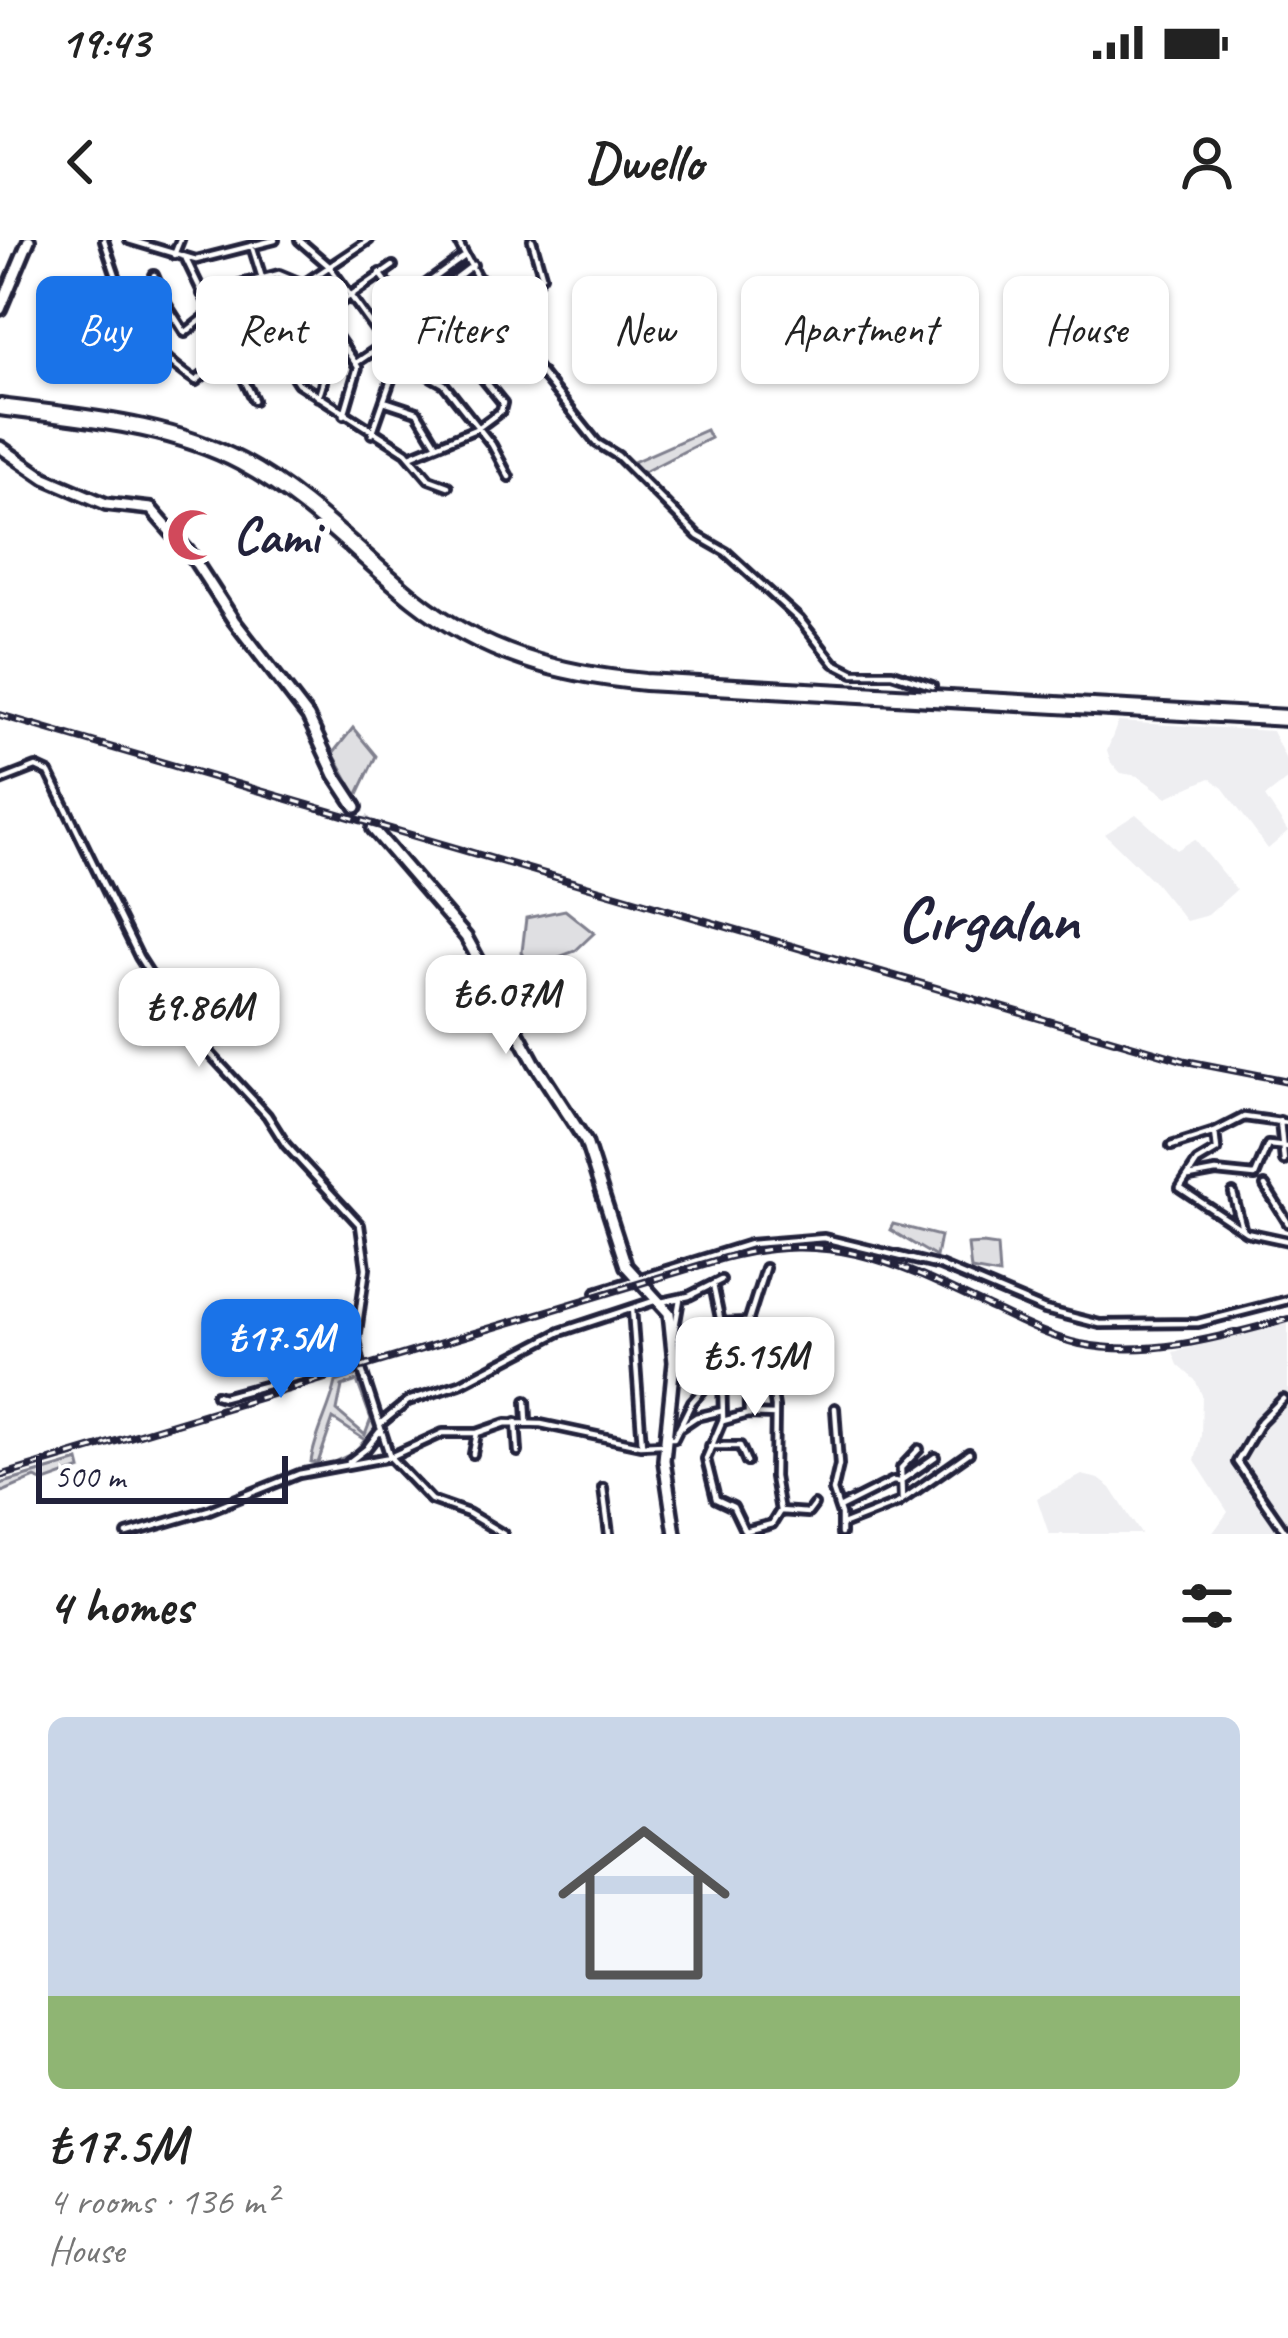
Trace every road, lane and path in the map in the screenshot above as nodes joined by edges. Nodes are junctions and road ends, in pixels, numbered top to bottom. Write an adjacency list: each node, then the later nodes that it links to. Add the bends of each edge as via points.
1 (29, 240): 28 (street)
2 (104, 240): 34 (street, via 130,316 168,362)
3 (129, 240): 11 (street)
4 (180, 240): 11 (street)
5 (275, 240): 10 (street)
6 (299, 240): 15 (street)
7 (369, 240): 15 (street)
8 (457, 240): 12 (street)
9 (532, 240): 24 (street)
10 (252, 246): 13 (street); 19 (street)
11 (174, 255): 13 (street)
12 (466, 256): 14 (street); 21 (street)
13 (186, 259): 25 (street)
14 (472, 265): 22 (street); 23 (street)
15 (329, 266): 20 (street); 26 (street)
16 (392, 266): 17 (street)
17 (380, 274): 26 (street); 42 (street, via 421,330 461,352)
18 (154, 275): 29 (street, via 185,333)
19 (261, 276)
20 (315, 276)
21 (438, 276)
22 (458, 276)
23 (478, 276)
24 (542, 276)
25 (196, 281)
26 (352, 296): 27 (street); 30 (street)
27 (348, 299)
28 (0, 309)
29 (196, 325)
30 (372, 326)
31 (348, 352): 33 (street)
32 (372, 352): 33 (street)
33 (356, 363): 47 (street)
34 (196, 381)
35 (548, 382): 55 (street, via 594,440 800,620 831,660 858,674 892,673)
36 (246, 384): 44 (street)
37 (300, 384): 43 (street)
38 (324, 384): 43 (street)
39 (390, 384): 45 (street)
40 (444, 384): 48 (street)
41 (491, 384): 42 (street)
42 (492, 387): 48 (street, via 503,406)
43 (318, 397): 47 (street)
44 (254, 400)
45 (384, 400): 49 (street); 50 (street, via 417,412)
46 (0, 410): 56 (highway, via 154,436 226,460 285,496 455,634 559,676 649,688)
47 (344, 415): 49 (street)
48 (478, 428): 50 (street); 53 (street)
49 (372, 434): 52 (street)
50 (436, 443): 52 (street)
51 (0, 447): 58 (street, via 106,504 151,509 308,717)
52 (410, 456): 54 (street, via 426,477)
53 (509, 477)
54 (448, 486)
55 (932, 686)
56 (1288, 721)
57 (0, 781): 84 (street, via 34,767 49,773 139,957 180,1021 358,1221 366,1264)
58 (356, 807)
59 (373, 829): 73 (street, via 466,937 576,1124)
60 (1284, 1122): 61 (street, via 1244,1117); 63 (street)
61 (1215, 1132): 62 (street); 65 (street, via 1217,1150)
62 (1171, 1146)
63 (1286, 1148): 64 (street); 65 (street, via 1266,1147 1255,1176)
64 (1284, 1161)
65 (1189, 1177): 69 (street, via 1180,1189)
66 (1265, 1186): 68 (street)
67 (1233, 1193): 69 (street)
68 (1288, 1223)
69 (1243, 1229): 70 (street)
70 (1288, 1241)
71 (765, 1268): 80 (street)
72 (721, 1280): 74 (street)
73 (638, 1281): 75 (street); 77 (street, via 750,1244 824,1238 927,1262 1100,1324 1198,1323); 78 (street)
74 (713, 1285): 76 (street); 81 (street)
75 (596, 1292)
76 (680, 1299): 78 (street); 83 (street)
77 (1288, 1300)
78 (659, 1301): 79 (street); 83 (street)
79 (632, 1308): 96 (street, via 412,1399); 100 (street)
80 (748, 1322): 81 (street); 91 (street)
81 (721, 1323): 85 (street)
82 (787, 1328): 92 (street, via 768,1363)
83 (674, 1333): 99 (street)
84 (360, 1360): 86 (street); 96 (street)
85 (722, 1368): 90 (street); 97 (street)
86 (216, 1395)
87 (1282, 1399): 123 (street, via 1237,1462)
88 (526, 1401): 95 (street)
89 (835, 1408): 114 (street, via 832,1491)
90 (723, 1411): 93 (street); 97 (street)
91 (748, 1414): 92 (street); 93 (street)
92 (775, 1415): 115 (street)
93 (723, 1420): 101 (street)
94 (516, 1422): 95 (street); 98 (street); 103 (street)
95 (528, 1422): 100 (street)
96 (380, 1427): 106 (street); 109 (street)
97 (678, 1429): 99 (street)
98 (477, 1432): 105 (street); 106 (street, via 443,1433)
99 (664, 1441): 100 (street); 121 (street)
100 (642, 1445)
101 (709, 1446): 108 (street, via 739,1446); 117 (street, via 716,1499 733,1507)
102 (919, 1449): 110 (street)
103 (518, 1452)
104 (969, 1453): 112 (street)
105 (473, 1454)
106 (390, 1457): 109 (street); 119 (street, via 431,1500)
107 (935, 1457): 110 (street)
108 (747, 1462)
109 (344, 1464): 118 (street)
110 (899, 1482): 112 (street); 114 (street)
111 (603, 1488): 120 (street)
112 (902, 1500): 116 (street)
113 (814, 1505): 115 (street, via 808,1513)
114 (839, 1508): 116 (street)
115 (780, 1511): 117 (street, via 772,1524)
116 (842, 1525): 122 (street)
117 (746, 1532)
118 (127, 1534)
119 (503, 1534)
120 (609, 1534)
121 (675, 1534)
122 (841, 1534)
123 (1286, 1534)

